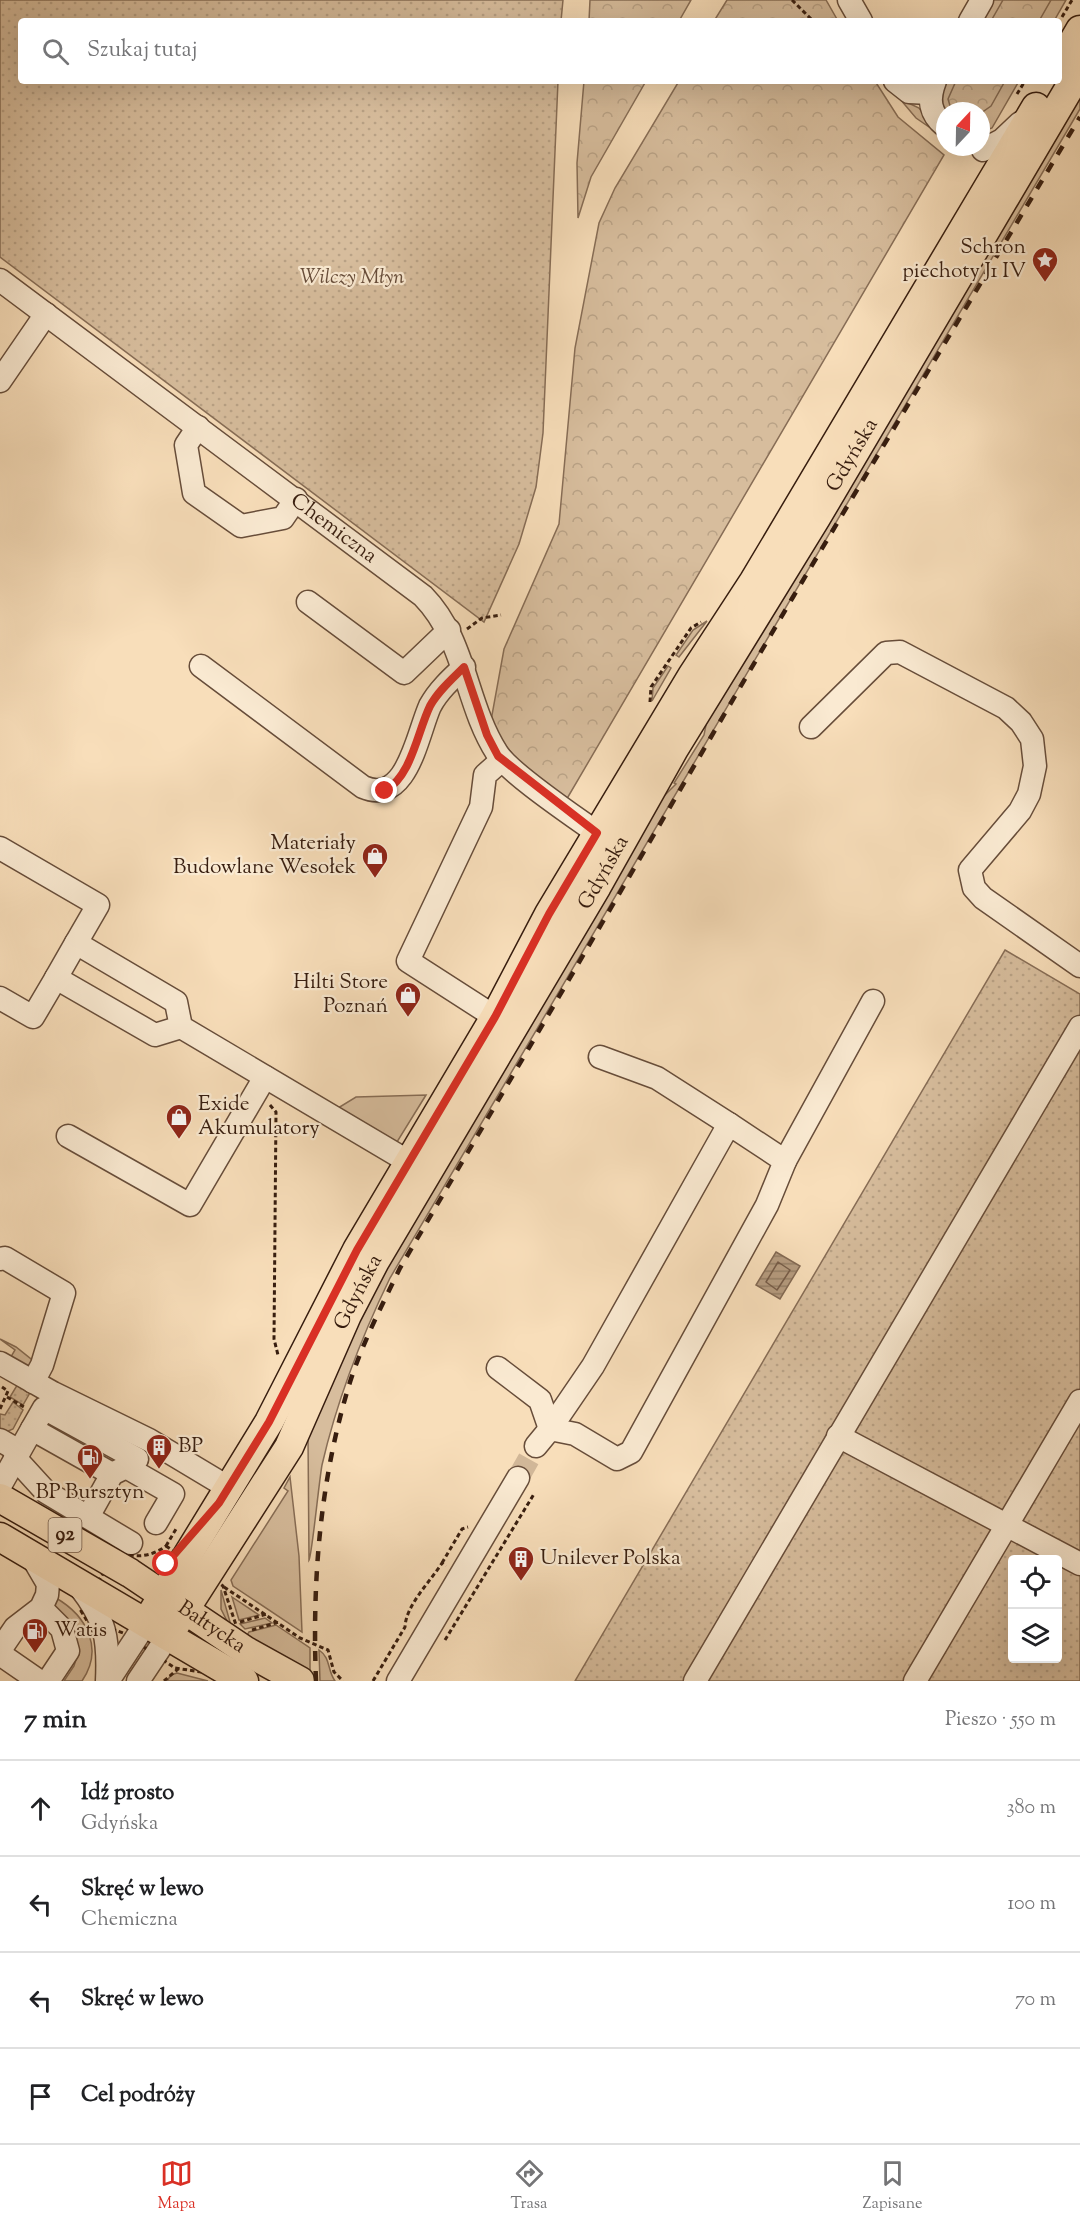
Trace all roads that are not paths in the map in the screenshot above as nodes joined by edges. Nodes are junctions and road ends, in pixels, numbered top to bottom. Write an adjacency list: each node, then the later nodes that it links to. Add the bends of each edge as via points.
1 (849, 0): 3 (street)
2 (982, 0): 4 (street)
3 (859, 18)
4 (972, 18)
5 (1080, 30): 6 (main road)
6 (1062, 61)
7 (1080, 70): 27 (main road, Gdyńska)
8 (899, 84): 10 (street, via 909,92)
9 (1049, 84): 11 (main road, Gdyńska)
10 (932, 87): 12 (street, via 931,109)
11 (1035, 108): 13 (street, via 1002,140); 15 (main road, Gdyńska)
12 (936, 115)
13 (990, 145)
14 (981, 156): 15 (street, via 984,175)
15 (980, 201): 28 (main road, Gdyńska, via 754,581)
16 (0, 280): 17 (street, Chemiczna)
17 (46, 314): 18 (street); 19 (street, Chemiczna)
18 (0, 381)
19 (198, 427): 20 (street, Chemiczna); 20 (street, via 186,445 194,493 241,526 283,518)
20 (296, 499): 22 (street, Chemiczna, via 413,587 432,605)
21 (308, 602): 22 (street, via 404,673)
22 (451, 634): 24 (street, Chemiczna)
23 (201, 666): 24 (street, via 375,792 396,785 431,704)
24 (464, 667): 26 (street, Chemiczna, via 487,735)
25 (811, 727): 32 (street, via 886,653 900,652 1006,708 1022,722 1032,739 1035,766 1029,794 1020,811 970,870 974,888)
26 (502, 760): 28 (street, Chemiczna); 36 (street, via 485,775 481,807 408,961)
27 (631, 825): 28 (street); 30 (main road, Gdyńska)
28 (597, 833): 30 (street); 36 (main road, Gdyńska)
29 (0, 848): 31 (street, via 98,905)
30 (597, 886): 67 (main road, Gdyńska, via 375,1261 289,1446)
31 (76, 943): 33 (street); 37 (street, via 176,1002)
32 (1080, 966)
33 (56, 978): 34 (street, via 33,1017); 37 (street, via 155,1035)
34 (0, 998)
35 (873, 1001): 44 (street)
36 (495, 1017): 43 (main road, Gdyńska)
37 (181, 1027): 40 (street)
38 (1080, 1027): 51 (street)
39 (600, 1057): 41 (street, via 657,1078)
40 (265, 1077): 42 (street, via 190,1204); 43 (street)
41 (729, 1124): 44 (street); 52 (street, via 593,1366)
42 (68, 1136)
43 (409, 1161): 57 (main road, Gdyńska, via 357,1250 269,1422)
44 (785, 1161): 52 (street, via 767,1205 631,1452 616,1459 575,1434)
45 (0, 1259): 48 (street, via 5,1258 64,1293 42,1365)
46 (0, 1363): 48 (street)
47 (498, 1368): 52 (street, via 540,1400)
48 (39, 1396): 50 (street); 54 (street)
49 (1080, 1401): 61 (street)
50 (32, 1428): 53 (street); 54 (street)
51 (838, 1436): 61 (street); 81 (street)
52 (543, 1438)
53 (12, 1450): 56 (street); 59 (street, via 46,1492)
54 (131, 1460): 57 (street); 59 (street); 60 (street, via 173,1494)
55 (518, 1478): 80 (street)
56 (0, 1486)
57 (224, 1495): 67 (main road, Gdyńska)
58 (0, 1497): 66 (main road, Bałtycka / 92)
59 (88, 1517): 63 (street)
60 (156, 1523)
61 (1006, 1526): 65 (street); 82 (street)
62 (0, 1537): 64 (main road, Bałtycka / 92)
63 (132, 1543)
64 (31, 1555): 68 (main road, Bałtycka / 92); 70 (street, via 48,1584)
65 (1080, 1564)
66 (116, 1566): 67 (main road, Gdyńska); 69 (main road, Bałtycka / 92)
67 (198, 1569): 69 (main road, Gdyńska); 71 (main road)
68 (75, 1580): 72 (main road, Bałtycka / 92); 76 (street, via 100,1616 106,1632)
69 (174, 1603): 71 (main road, Bałtycka / 92); 72 (main road, Gdyńska)
70 (41, 1608): 73 (street, via 15,1628); 75 (street, via 62,1629 68,1651)
71 (236, 1628): 79 (main road, Bałtycka / 92)
72 (157, 1630): 76 (street, Gdyńska); 77 (street, Gdyńska); 78 (main road, Bałtycka / 92)
73 (0, 1652): 74 (street)
74 (39, 1681)
75 (48, 1681)
76 (108, 1681)
77 (138, 1681)
78 (244, 1681)
79 (300, 1681)
80 (398, 1681)
81 (695, 1681)
82 (915, 1681)

